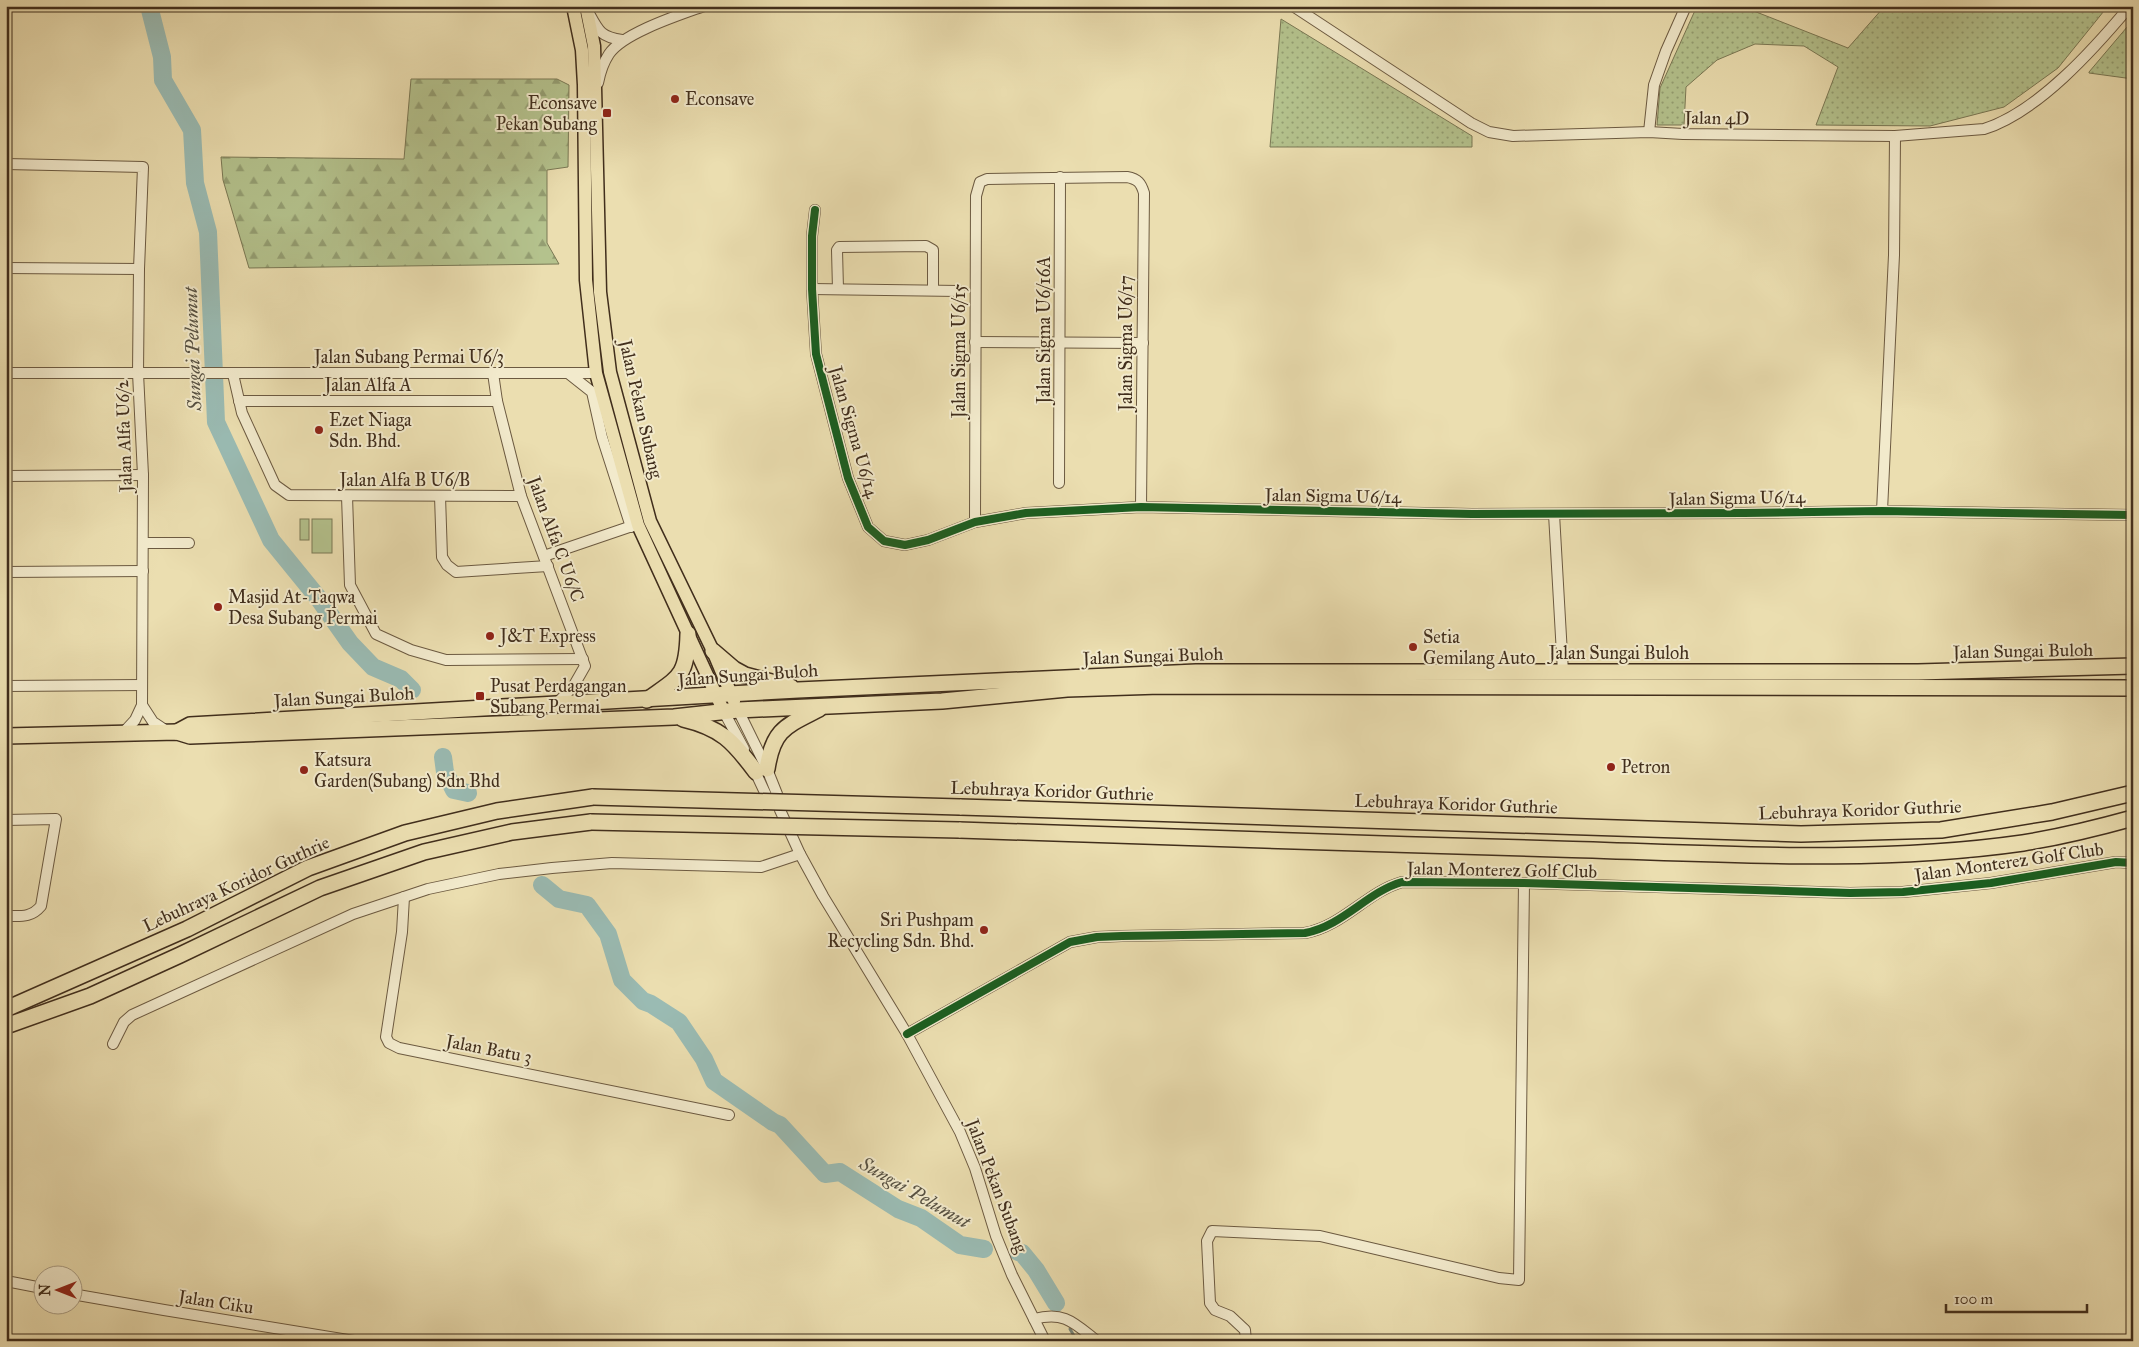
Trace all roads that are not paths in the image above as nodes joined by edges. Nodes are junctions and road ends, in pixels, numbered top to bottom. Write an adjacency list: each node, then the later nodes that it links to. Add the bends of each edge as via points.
1 (573, 6): 27 (main road, Jalan Pekan Subang, via 583,67 586,280)
2 (704, 6): 7 (street)
3 (1292, 6): 9 (street, Jalan 4D, via 1489,132 1513,136)
4 (1686, 6): 9 (street, via 1654,84)
5 (2130, 6): 10 (street, Jalan 4D, via 2060,81 1997,125 1984,129)
6 (587, 9): 7 (street, via 599,31 608,38); 8 (main road, Jalan Pekan Subang)
7 (622, 40): 8 (street, via 603,64)
8 (597, 86): 49 (main road, Jalan Pekan Subang, via 600,292 610,372 650,521)
9 (1649, 132): 10 (street, Jalan 4D)
10 (1895, 136): 38 (street)
11 (6, 164): 15 (street, Jalan Alfa U6/2, via 143,166)
12 (1060, 177): 20 (street, Jalan Sigma U6/15, via 987,179 980,182 976,196); 21 (street, Jalan Sigma U6/16A); 22 (street, Jalan Sigma U6/17, via 1127,176 1138,180 1144,193)
13 (815, 210): 16 (street, Jalan Sigma U6/14)
14 (6, 268): 15 (street)
15 (138, 268): 24 (street, Jalan Alfa U6/2)
16 (812, 289): 17 (street); 41 (street, Jalan Sigma U6/14, via 816,354 848,478 868,527 884,541 905,544 928,540)
17 (838, 289): 18 (street); 18 (street, via 837,250 840,247 916,246 932,250)
18 (933, 290): 19 (street)
19 (958, 291)
20 (975, 342): 21 (street); 41 (street, Jalan Sigma U6/15)
21 (1060, 343): 22 (street); 33 (street, Jalan Sigma U6/16A)
22 (1142, 343): 37 (street, Jalan Sigma U6/17)
23 (6, 373): 24 (street)
24 (138, 373): 28 (street, Jalan Subang Permai U6/3); 31 (street, Jalan Alfa U6/2)
25 (493, 373): 26 (street, Jalan Subang Permai U6/3); 28 (street, Jalan Subang Permai U6/3); 30 (street, Jalan Alfa C U6/C)
26 (567, 373): 27 (street, Jalan Subang Permai U6/3); 42 (street, via 592,392 602,437)
27 (596, 373): 42 (main road, Jalan Pekan Subang)
28 (234, 374): 29 (street)
29 (239, 401): 30 (street, Jalan Alfa A); 34 (street, Jalan Alfa B U6/B, via 275,485 289,495)
30 (497, 401): 36 (street, Jalan Alfa C U6/C)
31 (143, 475): 32 (street); 43 (street, Jalan Alfa U6/2)
32 (6, 476)
33 (1059, 483)
34 (347, 496): 35 (street, Jalan Alfa B U6/B); 50 (street, via 350,585 376,634 411,650 446,660)
35 (440, 496): 36 (street, Jalan Alfa B U6/B); 45 (street, via 442,557 456,572)
36 (522, 496): 45 (street, Jalan Alfa C U6/C)
37 (1141, 507): 39 (street, Jalan Sigma U6/14); 41 (street, Jalan Sigma U6/14, via 1026,513)
38 (1882, 511): 39 (street, Jalan Sigma U6/14); 40 (street, Jalan Sigma U6/14)
39 (1554, 514): 52 (street)
40 (2133, 515)
41 (975, 522)
42 (634, 526): 45 (street); 48 (main road, Jalan Pekan Subang)
43 (143, 543): 44 (street); 46 (street, Jalan Alfa U6/2)
44 (189, 543)
45 (546, 561): 50 (street, Jalan Alfa C U6/C)
46 (143, 571): 47 (street); 53 (street, Jalan Alfa U6/2)
47 (6, 572)
48 (688, 634): 57 (main road, Jalan Pekan Subang); 58 (highway, via 684,669 677,679)
49 (713, 651): 56 (highway, via 745,675); 57 (main road, Jalan Pekan Subang)
50 (583, 659): 59 (street, via 585,666 574,687)
51 (2133, 666): 52 (highway, Jalan Sungai Buloh, via 1918,672)
52 (1563, 672): 56 (highway, Jalan Sungai Buloh, via 1196,672)
53 (142, 685): 54 (street); 60 (street, Jalan Alfa U6/2)
54 (6, 686)
55 (2133, 688): 61 (highway, Jalan Sungai Buloh, via 1160,686 1067,689 942,701)
56 (798, 690): 57 (highway, Jalan Sungai Buloh)
57 (724, 696): 58 (highway, Jalan Sungai Buloh); 62 (main road, Jalan Pekan Subang)
58 (647, 700): 59 (highway, Jalan Sungai Buloh)
59 (555, 704): 64 (highway, Jalan Sungai Buloh, via 190,725)
60 (142, 705): 64 (street, via 153,722); 65 (street, via 135,720)
61 (823, 707): 62 (highway, Jalan Sungai Buloh); 67 (highway, via 782,731)
62 (731, 711): 63 (highway, Jalan Sungai Buloh); 67 (street); 67 (street)
63 (674, 717): 64 (highway, Jalan Sungai Buloh, via 190,736); 67 (highway, via 722,734)
64 (173, 732): 65 (highway, Jalan Sungai Buloh)
65 (123, 733): 66 (highway, Jalan Sungai Buloh)
66 (6, 736)
67 (761, 770): 71 (street, Jalan Pekan Subang, via 767,797 780,810)
68 (2133, 793): 76 (highway, Lebuhraya Koridor Guthrie, bridge, via 2052,812 1941,830 1801,834 593,797 497,812 405,833 308,868 187,929)
69 (2133, 818): 77 (highway, bridge, via 2059,836 1986,847 1802,856 591,822 512,832 424,852 328,885 90,996)
70 (6, 820): 75 (street, via 56,820 41,906 35,914)
71 (800, 854): 74 (street, via 761,867 612,863 552,868 499,874); 78 (street, Jalan Pekan Subang)
72 (2133, 863): 73 (street, Jalan Monterez Golf Club, via 2116,862 1990,883 1903,892)
73 (1524, 883): 78 (street, Jalan Monterez Golf Club, via 1402,882 1328,927 1305,933 1116,936 1070,942); 88 (street, via 1519,1280 1320,1236 1212,1231 1207,1240 1210,1303 1245,1330)
74 (404, 897): 79 (street, via 353,914 132,1015 124,1022); 80 (street, Jalan Batu 3, via 386,1037 390,1043 399,1048)
75 (6, 916)
76 (6, 1009)
77 (6, 1026)
78 (907, 1034): 84 (street, Jalan Pekan Subang, via 960,1132 996,1236)
79 (112, 1044)
80 (729, 1115)
81 (6, 1281): 82 (street)
82 (32, 1286)
83 (82, 1296): 85 (street, Jalan Ciku)
84 (1034, 1319): 86 (street, Jalan Pekan Subang); 87 (street, via 1052,1315 1070,1320)
85 (354, 1341)
86 (1046, 1341)
87 (1097, 1341)
88 (1246, 1341)

